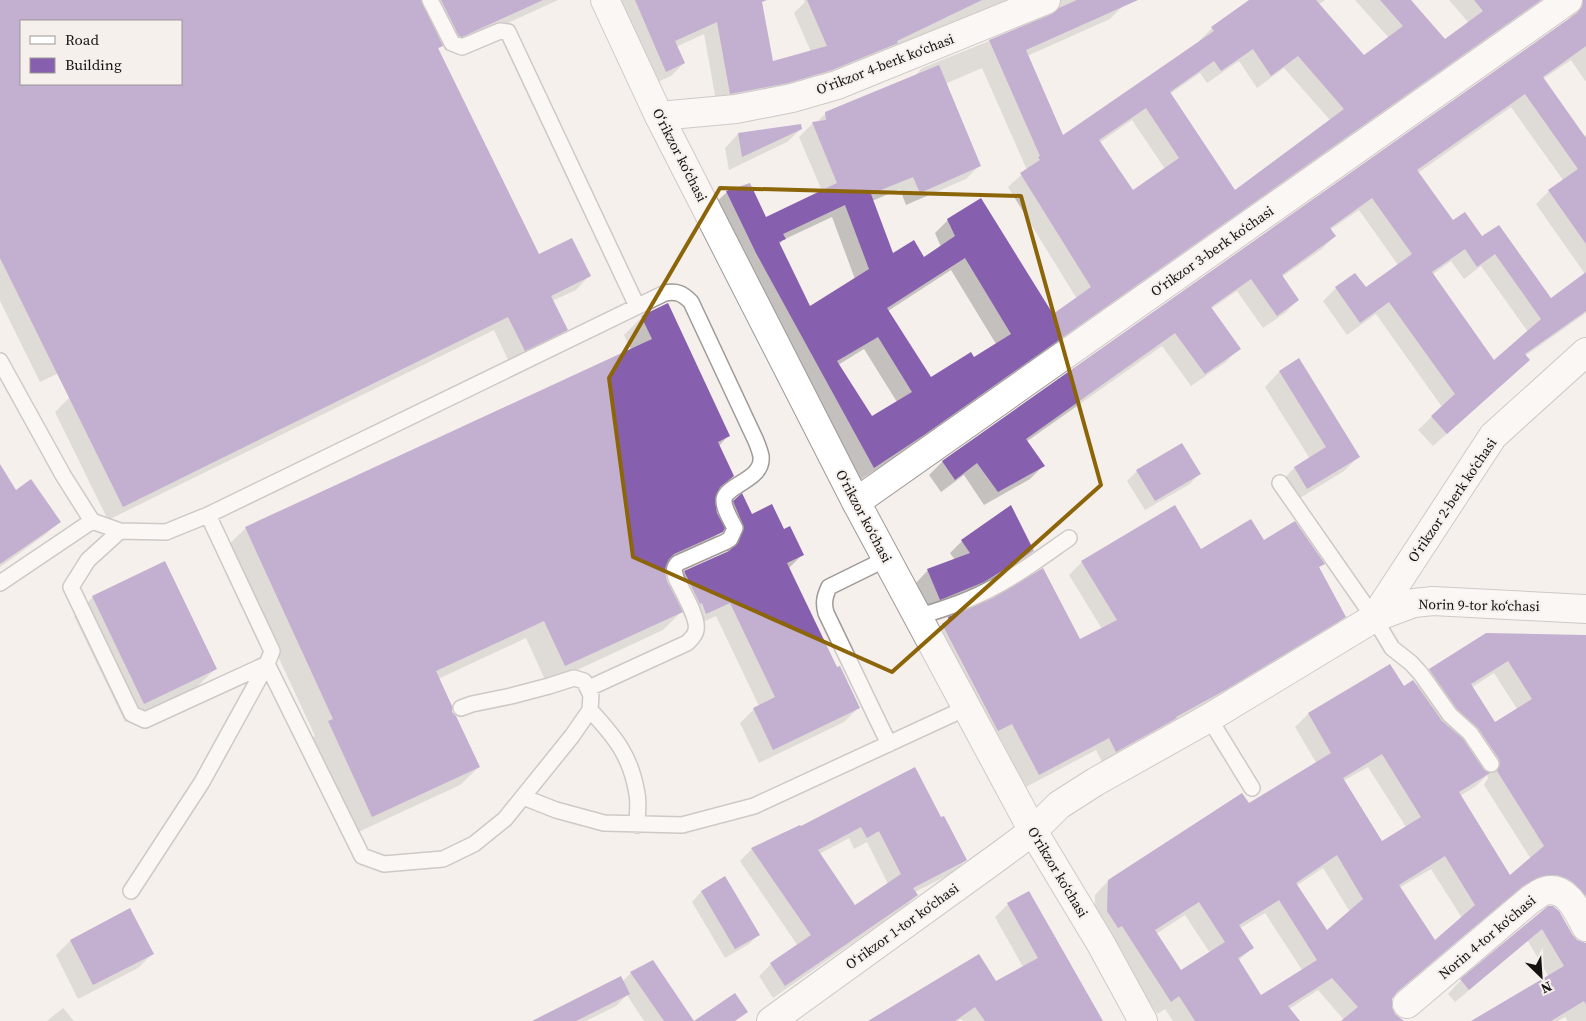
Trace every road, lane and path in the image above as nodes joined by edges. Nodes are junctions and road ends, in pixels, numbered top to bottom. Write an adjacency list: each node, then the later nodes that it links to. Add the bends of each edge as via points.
1 (430, 0): 6 (lane, via 452,43 462,47 500,31 508,32)
2 (605, 0): 5 (street, Oʻrikzor koʻchasi)
3 (1046, 0): 5 (street, Oʻrikzor 4-berk koʻchasi, via 837,85 736,109)
4 (1568, 0): 10 (street, Oʻrikzor 3-berk koʻchasi)
5 (659, 116): 10 (street, Oʻrikzor koʻchasi)
6 (637, 306): 11 (lane); 21 (lane, via 674,292 683,294 691,302 761,458 758,468 748,479 724,498 735,528 730,539 675,567 676,578 696,621 693,636 687,642)
7 (1586, 352): 19 (street, Oʻrikzor 2-berk koʻchasi, via 1493,436)
8 (0, 361): 12 (lane, via 62,475)
9 (1280, 483): 19 (lane)
10 (856, 502): 15 (street, Oʻrikzor koʻchasi)
11 (208, 515): 13 (lane, via 166,532); 20 (lane, via 272,651)
12 (92, 521): 13 (lane); 16 (lane)
13 (120, 531): 20 (lane, via 88,560 71,586 132,714 145,720)
14 (1069, 538): 18 (lane, via 999,584 967,600)
15 (886, 559): 18 (street, Oʻrikzor koʻchasi); 26 (lane, via 829,587 824,604)
16 (0, 584)
17 (1586, 609): 19 (street, Norin 9-tor koʻchasi, via 1433,601 1414,603)
18 (917, 617): 23 (street, Oʻrikzor koʻchasi)
19 (1374, 618): 25 (street, Oʻrikzor 1-tor koʻchasi); 27 (lane, via 1392,648 1421,674)
20 (267, 664): 29 (lane, via 362,856 384,864 443,859 474,844 505,819); 32 (lane, via 202,782)
21 (588, 688): 22 (lane, via 584,681 574,678); 24 (lane)
22 (461, 708)
23 (966, 708): 26 (lane); 31 (street, Oʻrikzor koʻchasi)
24 (590, 710): 29 (lane); 30 (lane, via 626,754 638,795)
25 (1209, 718): 28 (lane); 31 (street, Oʻrikzor 1-tor koʻchasi, via 1094,782 1059,806)
26 (889, 744): 30 (lane, via 754,806 682,825)
27 (1491, 764)
28 (1252, 788)
29 (523, 797): 30 (lane, via 604,823)
30 (636, 825)
31 (1033, 831): 35 (street, Oʻrikzor 1-tor koʻchasi); 36 (street, Oʻrikzor koʻchasi)
32 (131, 890)
33 (1586, 927): 34 (street, Norin 4-tor koʻchasi, via 1572,902 1560,891 1545,891 1531,899)
34 (1407, 1004)
35 (772, 1021)
36 (1143, 1021)

